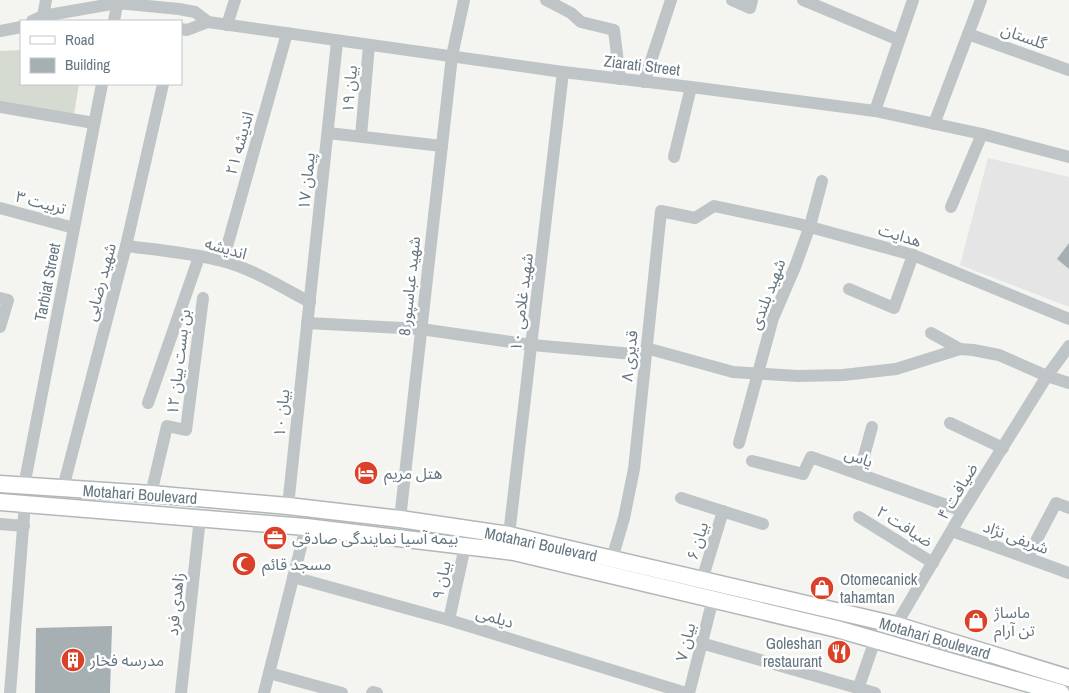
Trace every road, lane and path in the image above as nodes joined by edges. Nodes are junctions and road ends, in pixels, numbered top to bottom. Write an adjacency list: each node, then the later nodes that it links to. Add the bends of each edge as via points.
1 (46, 0): 12 (street)
2 (235, 0): 15 (street)
3 (464, 0): 24 (street, شهید عباسپور 8)
4 (546, 0): 27 (street, via 581,22 614,30)
5 (671, 0): 28 (street)
6 (732, 0): 7 (street, via 750,8)
7 (752, 0)
8 (803, 0): 21 (street)
9 (913, 0): 21 (street)
10 (980, 0): 20 (street)
11 (118, 2): 12 (street, Ziarati Street); 13 (street); 14 (street, Ziarati Street, via 194,12)
12 (38, 18)
13 (114, 20)
14 (208, 22): 15 (street, Ziarati Street); 17 (street, Ziarati Street)
15 (227, 25): 19 (street, Ziarati Street)
16 (20, 27): 18 (street)
17 (182, 29)
18 (0, 31)
19 (287, 33): 22 (street, Ziarati Street); 51 (street, اندیشه ۲۱)
20 (968, 34): 25 (street, گلستان); 35 (street)
21 (899, 40): 33 (street)
22 (337, 42): 23 (street, Ziarati Street); 36 (street, پیمان ۱۷)
23 (369, 45): 24 (street, Ziarati Street); 38 (street, بیان ۱۹)
24 (452, 56): 26 (street, Ziarati Street); 39 (street, شهید عباسپور 8)
25 (1069, 70)
26 (563, 72): 27 (street, Ziarati Street); 61 (street, شهید غلامی ۱۰)
27 (620, 79): 28 (street, Ziarati Street)
28 (644, 82): 31 (street, Ziarati Street)
29 (102, 85): 34 (street, Tarbiat Street)
30 (163, 85): 48 (street, شهید رضایی)
31 (691, 87): 33 (street, Ziarati Street); 40 (street)
32 (0, 107): 34 (street)
33 (875, 112): 35 (street, Ziarati Street)
34 (94, 123): 47 (street, Tarbiat Street)
35 (934, 124): 37 (street, Ziarati Street)
36 (328, 132): 38 (street); 55 (street, پیمان ۱۷)
37 (982, 134): 41 (street, Ziarati Street); 44 (street)
38 (361, 136): 39 (street)
39 (442, 146): 59 (street, شهید عباسپور 8)
40 (674, 157)
41 (1069, 157)
42 (822, 182): 46 (street, شهید بلندی)
43 (714, 206): 46 (street, هدایت); 64 (street, قدیری ۸, via 695,218 661,212)
44 (951, 207)
45 (0, 208): 47 (street, تربیت ۳)
46 (810, 226): 49 (street, هدایت); 65 (street, شهید بلندی, via 773,318)
47 (74, 228): 76 (street, Tarbiat Street)
48 (126, 246): 50 (street, اندیشه); 77 (street, شهید رضایی)
49 (913, 255): 52 (street, via 894,308); 56 (street, هدایت)
50 (199, 257): 51 (street, اندیشه); 68 (street)
51 (223, 261): 55 (street, اندیشه, via 260,275)
52 (850, 289)
53 (0, 298): 58 (street, via 8,300)
54 (203, 298): 78 (street, بن بست بیان ۱۲, via 186,430 167,426)
55 (310, 302): 57 (street, پیمان ۱۷)
56 (1069, 319)
57 (307, 323): 59 (street); 82 (street, بیان ۱۰)
58 (0, 327)
59 (421, 330): 61 (street); 88 (street, شهید عباسپور 8)
60 (931, 333): 63 (street)
61 (532, 345): 64 (street); 94 (street, شهید غلامی ۱۰)
62 (1069, 346): 66 (street, ضیافت ۴)
63 (960, 349): 65 (street, via 896,369 843,375); 66 (street, via 999,355)
64 (645, 351): 65 (street, via 733,372); 97 (street, قدیری ۸, via 634,470)
65 (756, 374): 71 (street, شهید بلندی)
66 (1047, 376): 67 (street); 72 (street, ضیافت ۴)
67 (1069, 383)
68 (148, 403)
69 (950, 423): 72 (street)
70 (872, 427): 74 (street)
71 (739, 443)
72 (1002, 448): 85 (street, ضیافت ۴)
73 (752, 462): 74 (street, یاس, via 803,474 811,457)
74 (859, 474): 85 (street, یاس)
75 (0, 484): 76 (main road, Motahari Boulevard)
76 (24, 486): 77 (main road, Motahari Boulevard)
77 (63, 488): 78 (main road, Motahari Boulevard)
78 (151, 494): 82 (main road, Motahari Boulevard)
79 (681, 498): 84 (street)
80 (0, 502): 81 (main road, Motahari Boulevard)
81 (25, 503): 87 (main road, Motahari Boulevard); 91 (street)
82 (288, 506): 88 (main road, Motahari Boulevard)
83 (1069, 508): 96 (street, via 1056,503)
84 (723, 511): 90 (street); 101 (street, بیان ۶)
85 (964, 511): 93 (street, ضیافت ۴)
86 (859, 516): 98 (street, ضیافت ۲)
87 (200, 518): 92 (main road, Motahari Boulevard); 114 (street, زاهدی فرد)
88 (400, 519): 94 (main road, Motahari Boulevard)
89 (0, 524): 91 (street)
90 (763, 524)
91 (24, 526): 113 (street)
92 (306, 527): 95 (main road, Motahari Boulevard); 100 (street)
93 (952, 531): 96 (street, شریفی نژاد); 98 (street, ضیافت ۴)
94 (508, 535): 97 (main road, Motahari Boulevard)
95 (465, 546): 102 (main road, Motahari Boulevard, via 514,552); 104 (street, بیان ۹)
96 (1027, 558): 99 (street, شریفی نژاد)
97 (612, 559): 101 (main road, Motahari Boulevard)
98 (933, 563): 106 (street, ضیافت ۴)
99 (1069, 573)
100 (294, 577): 104 (street, دیلمی); 109 (street)
101 (702, 580): 103 (main road, Motahari Boulevard)
102 (713, 599): 105 (main road, Motahari Boulevard); 108 (street, بیان ۷)
103 (818, 607): 105 (main road); 106 (main road, Motahari Boulevard)
104 (449, 620): 117 (street, دیلمی)
105 (815, 623): 107 (main road, Motahari Boulevard)
106 (896, 626): 110 (main road, Motahari Boulevard)
107 (874, 640): 111 (street); 112 (main road, Motahari Boulevard)
108 (701, 644): 111 (street); 117 (street, بیان ۷)
109 (269, 673): 115 (street); 116 (street)
110 (1069, 678)
111 (858, 689): 118 (street)
112 (1033, 689): 119 (main road, Motahari Boulevard)
113 (10, 693)
114 (181, 693)
115 (264, 693)
116 (342, 693)
117 (688, 693)
118 (875, 693)
119 (1061, 693)

